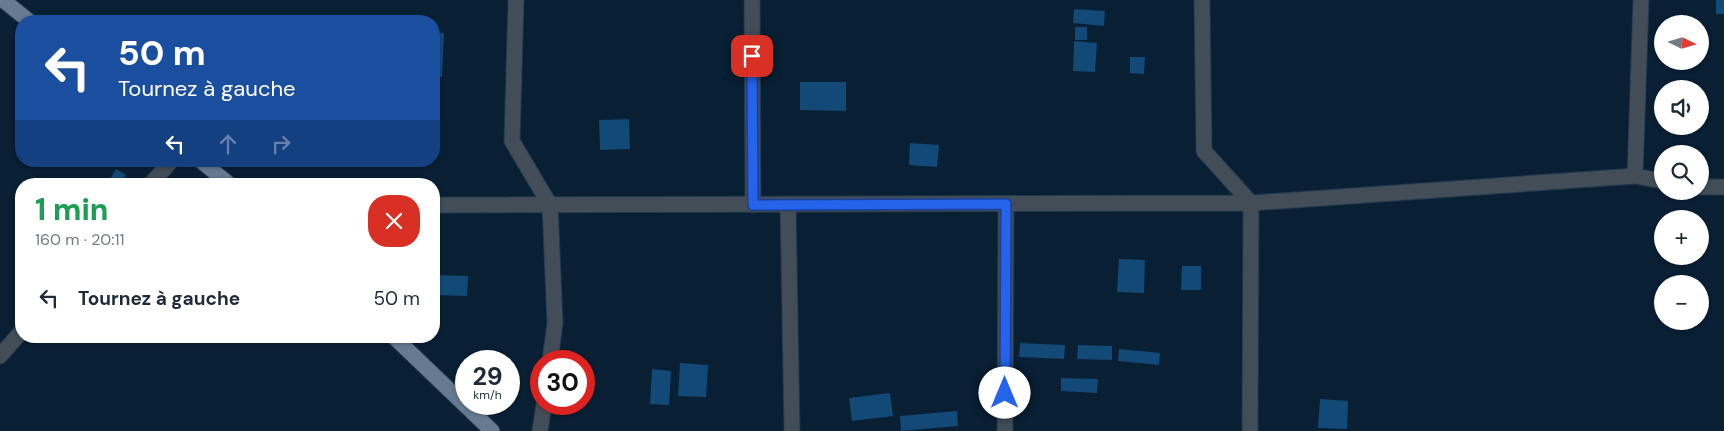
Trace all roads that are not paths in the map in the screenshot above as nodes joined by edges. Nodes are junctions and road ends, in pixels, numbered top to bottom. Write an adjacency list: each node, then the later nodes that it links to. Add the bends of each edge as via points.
1 (2, 0): 6 (main road)
2 (516, 0): 19 (street, via 512,141)
3 (752, 0): 20 (street)
4 (1202, 0): 15 (street, via 1204,151)
5 (1641, 0): 9 (street)
6 (21, 15)
7 (166, 167): 10 (street)
8 (208, 167): 11 (main road)
9 (1636, 176): 12 (street); 15 (street)
10 (156, 178)
11 (222, 178)
12 (1654, 179)
13 (1709, 187): 14 (street)
14 (1724, 187)
15 (1252, 203): 17 (street); 30 (street)
16 (788, 204): 17 (street); 20 (street); 28 (street)
17 (1006, 204): 29 (street)
18 (440, 205): 19 (street)
19 (550, 205): 20 (street); 23 (street, via 556,323)
20 (753, 205)
21 (15, 339): 24 (street)
22 (400, 343): 26 (main road)
23 (552, 350)
24 (0, 356)
25 (542, 415): 27 (street)
26 (492, 431)
27 (540, 431)
28 (792, 431)
29 (1005, 431)
30 (1250, 431)

